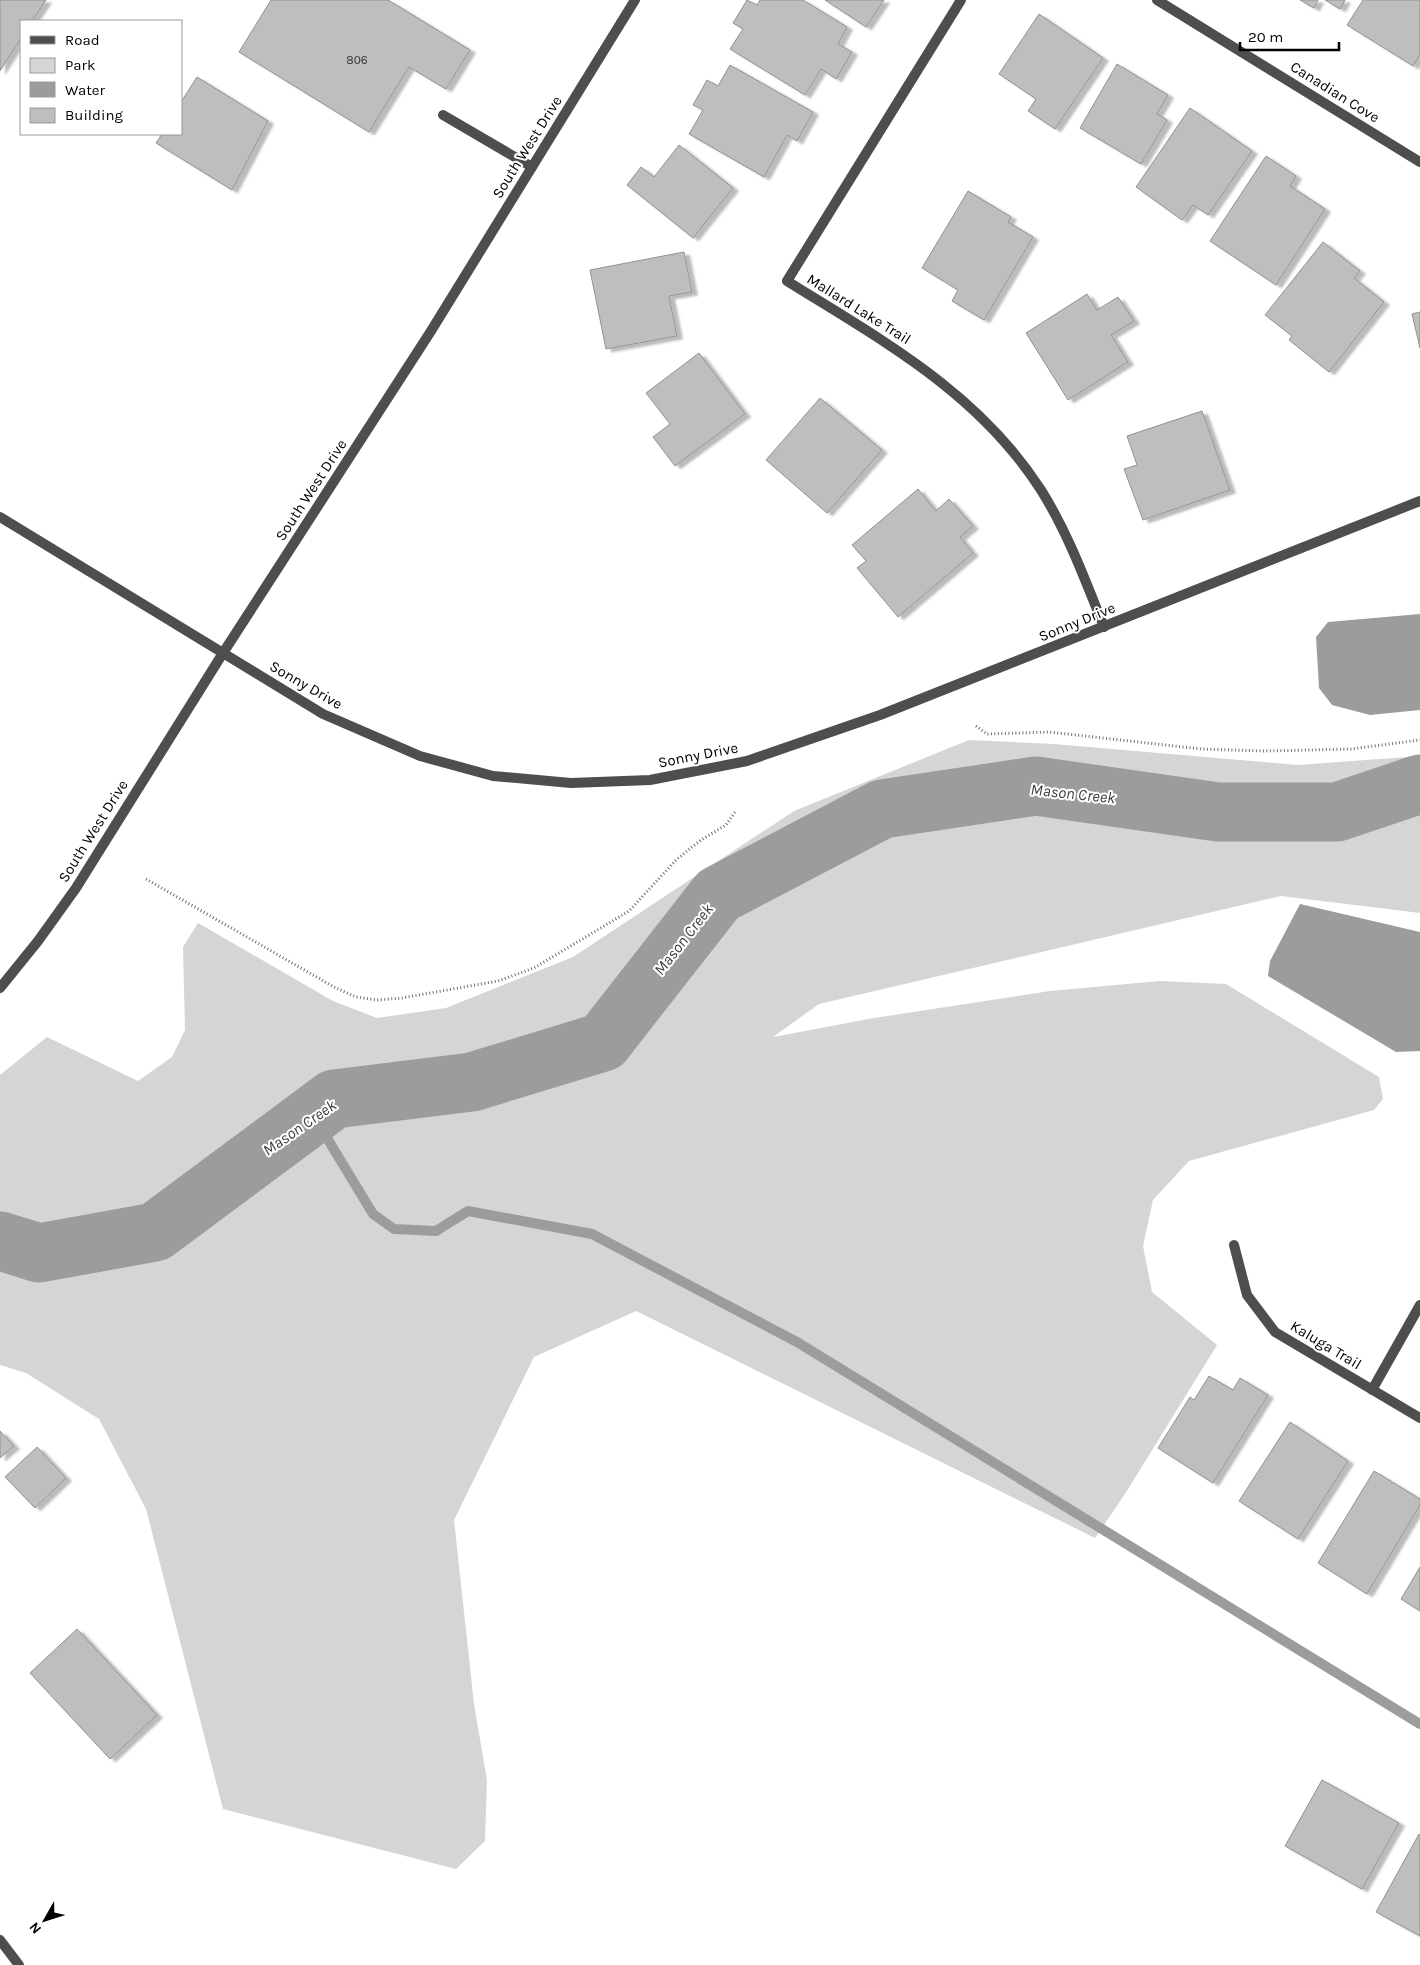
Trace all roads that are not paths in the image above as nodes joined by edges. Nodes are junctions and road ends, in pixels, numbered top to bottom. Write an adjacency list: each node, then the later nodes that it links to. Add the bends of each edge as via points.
1 (636, 0): 6 (street, South West Drive)
2 (961, 0): 9 (street, Mallard Lake Trail, via 786,281 898,350 954,391 996,431 1040,490 1074,550)
3 (1157, 0): 5 (street, Canadian Cove)
4 (443, 115): 6 (street)
5 (1420, 162)
6 (532, 167): 10 (street, South West Drive, via 415,356)
7 (1420, 501): 9 (street, Sonny Drive)
8 (0, 517): 10 (street, Sonny Drive)
9 (1104, 627): 10 (street, Sonny Drive, via 880,716 747,761 650,780 571,783 493,776 420,756 322,714)
10 (223, 653): 11 (street, South West Drive, via 76,888)
11 (0, 988)
12 (1234, 1245): 14 (street, Kaluga Trail, via 1247,1295 1275,1332)
13 (1420, 1305): 14 (street)
14 (1372, 1390): 15 (street, Kaluga Trail)
15 (1420, 1418)
16 (0, 1940): 17 (street)
17 (19, 1965)

